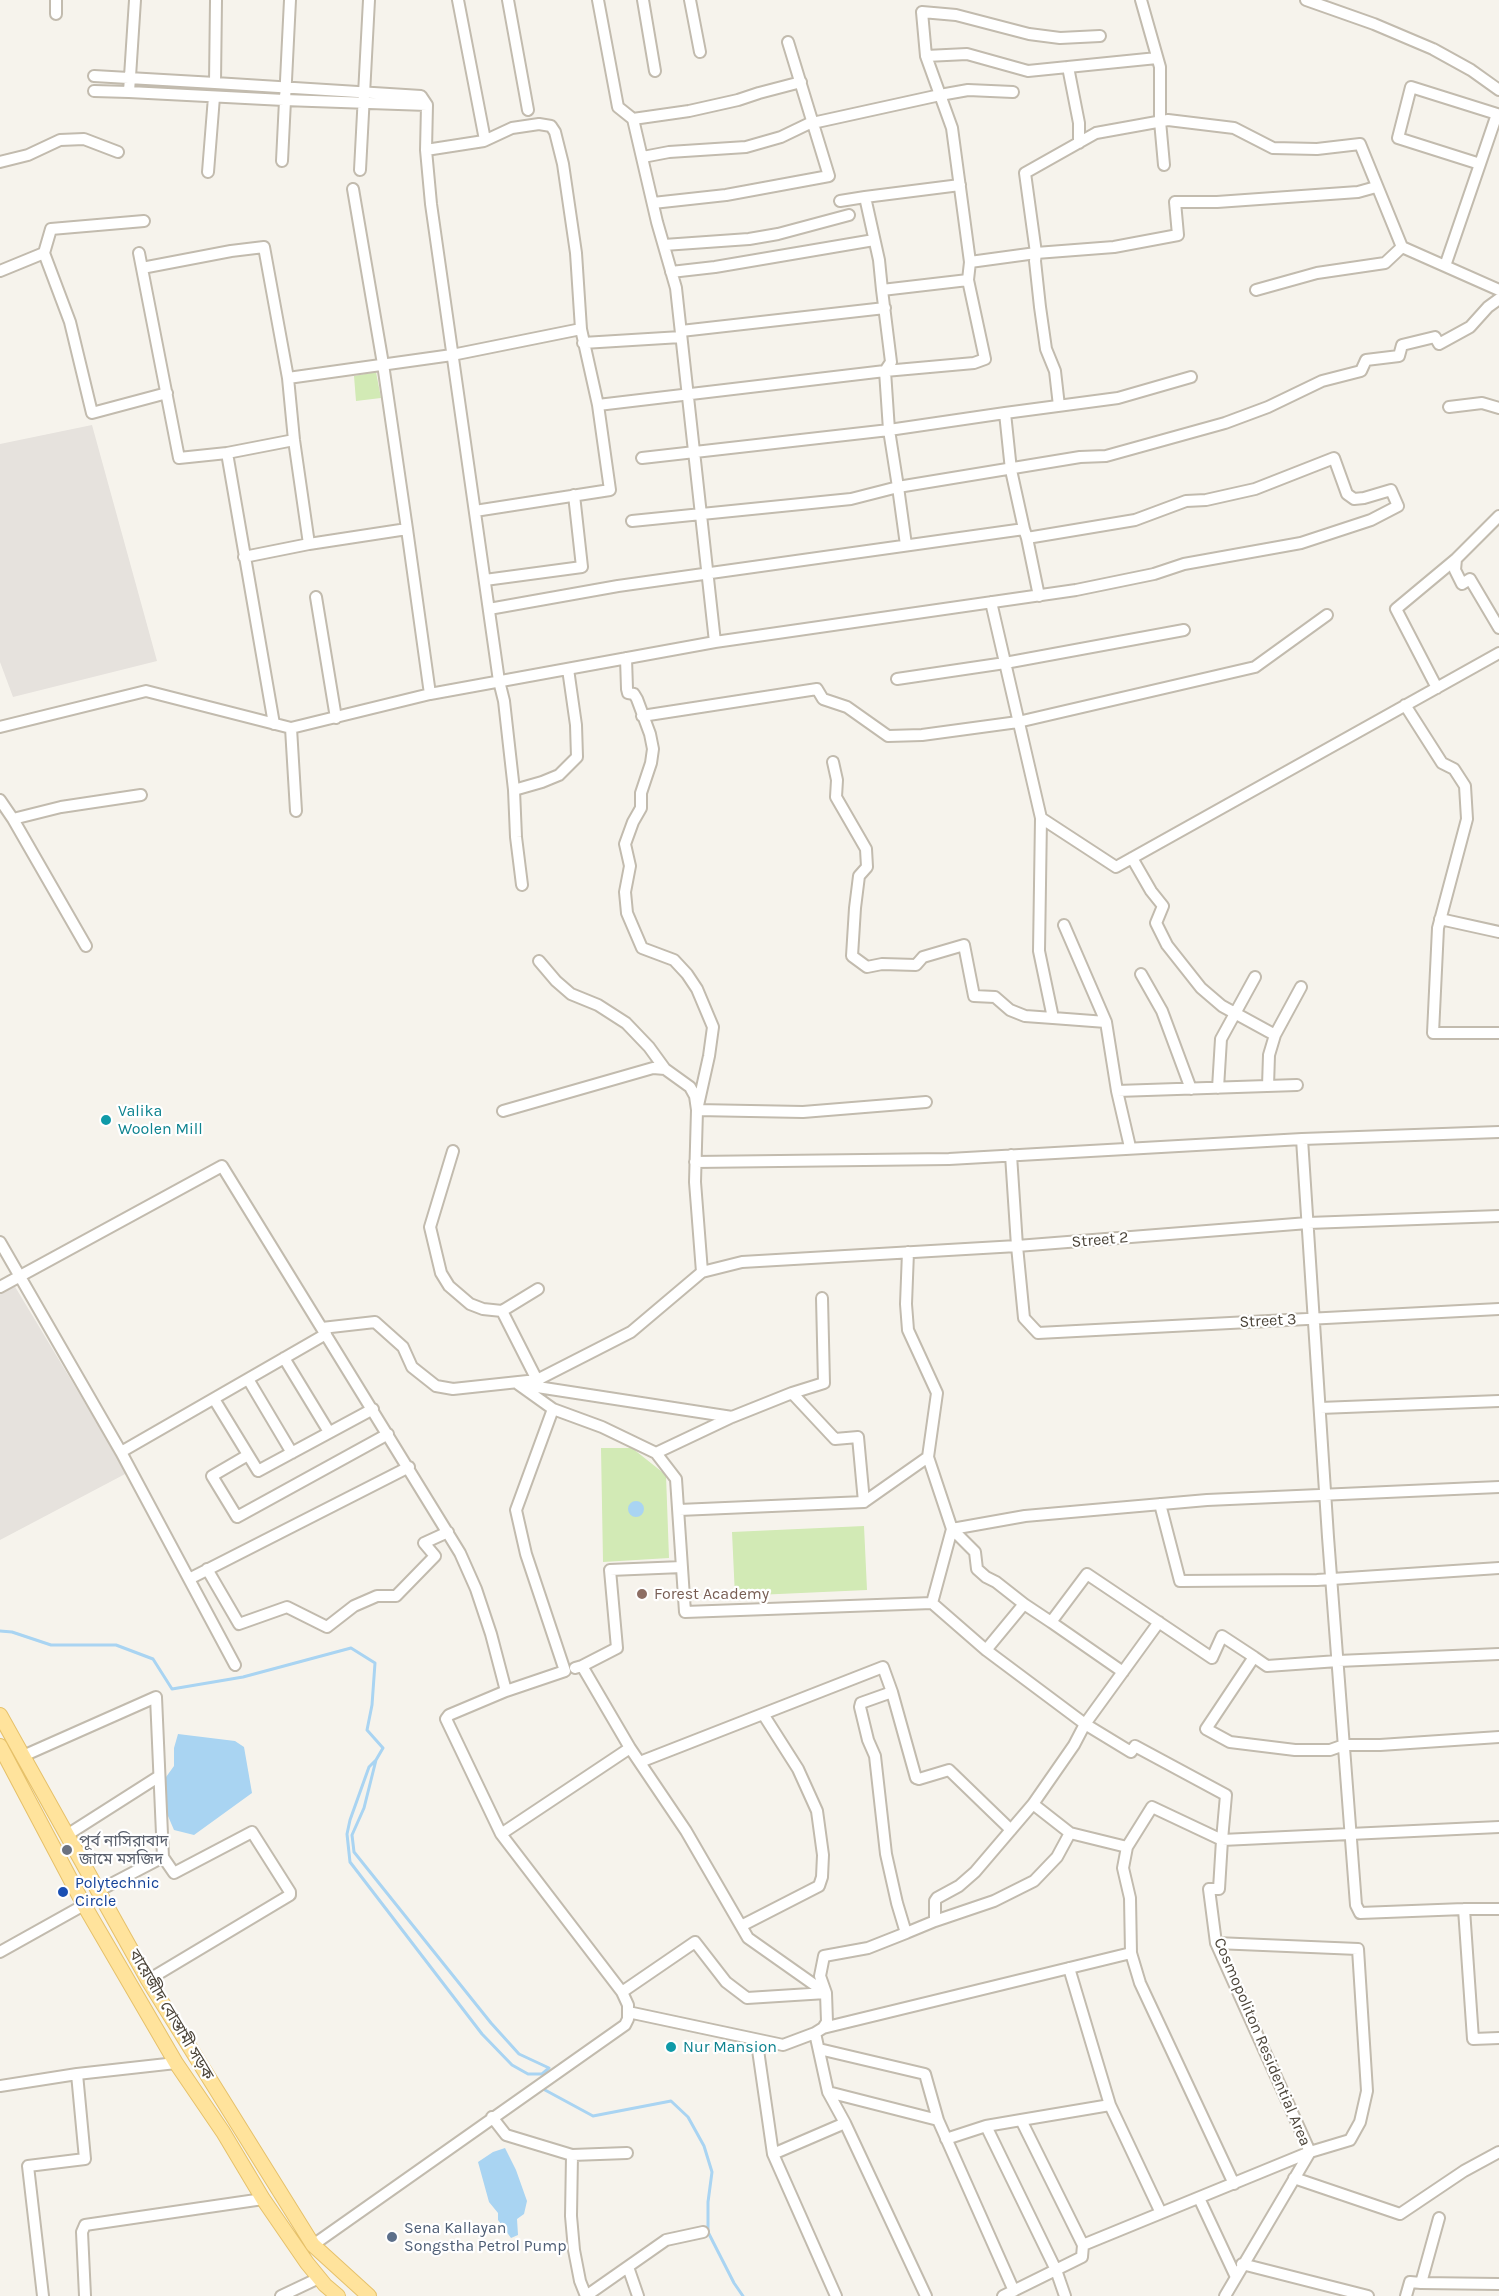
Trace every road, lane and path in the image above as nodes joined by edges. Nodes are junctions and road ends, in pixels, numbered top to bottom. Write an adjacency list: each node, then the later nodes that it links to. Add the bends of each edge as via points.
1 (56, 0): 13 (street)
2 (135, 0): 22 (street)
3 (216, 0): 24 (street)
4 (290, 0): 25 (street)
5 (369, 0): 32 (street)
6 (458, 0): 38 (street)
7 (508, 0): 34 (street)
8 (598, 0): 35 (street, via 618,107)
9 (643, 0): 20 (street)
10 (690, 0): 16 (street)
11 (1141, 0): 18 (street)
12 (1306, 0): 26 (street, via 1433,49)
13 (56, 14)
14 (1100, 36): 17 (street, via 1060,38 1029,34 956,15 922,12)
15 (788, 42): 23 (street)
16 (700, 52)
17 (926, 56): 19 (street, via 967,54 1029,71); 30 (street)
18 (1157, 58): 19 (street); 36 (street)
19 (1068, 67): 39 (street)
20 (655, 71)
21 (94, 76): 22 (street)
22 (130, 77): 24 (street); 28 (street)
23 (801, 82): 35 (street, via 689,111); 37 (street)
24 (215, 83): 25 (street)
25 (286, 89): 32 (street); 33 (street)
26 (1499, 90)
27 (94, 91): 28 (street)
28 (129, 92): 31 (street)
29 (1013, 92): 30 (street, via 968,90)
30 (940, 94): 37 (street); 49 (street, via 952,128)
31 (214, 97): 33 (street); 48 (street)
32 (364, 98): 33 (street); 40 (street, via 421,96 427,105); 47 (street)
33 (284, 100): 43 (street)
34 (528, 110)
35 (633, 119): 42 (street)
36 (1160, 121): 39 (street, via 1096,133); 45 (street); 50 (street, via 1234,128 1272,148 1317,149 1360,144)
37 (812, 124): 42 (street, via 746,147); 54 (street, via 829,176 726,195)
38 (485, 140): 40 (street); 74 (street, via 512,128 539,124 551,126 555,132 576,253)
39 (1079, 143): 62 (street, via 1025,173)
40 (426, 150): 77 (street)
41 (118, 152): 44 (street, via 84,139 60,140 28,155)
42 (643, 157): 54 (street)
43 (282, 161)
44 (0, 162)
45 (1164, 165)
46 (1480, 165): 46 (street, via 1398,138 1411,87 1497,114); 64 (street)
47 (360, 170)
48 (208, 172)
49 (960, 185): 52 (street); 63 (street)
50 (1376, 187): 59 (street); 62 (street, via 1358,192 1175,202 1178,235 1114,247)
51 (354, 189): 78 (street)
52 (865, 197): 53 (street); 57 (street)
53 (840, 201)
54 (653, 203): 58 (street)
55 (849, 215): 58 (street, via 749,239)
56 (144, 221): 60 (street, via 51,229)
57 (874, 240): 67 (street); 69 (street)
58 (663, 245): 67 (street)
59 (1402, 247): 64 (street); 70 (street, via 1385,263 1317,273)
60 (44, 253): 66 (street); 82 (street, via 70,322 92,413)
61 (139, 253): 65 (street)
62 (1036, 253): 63 (street); 85 (street, via 1046,349 1055,371)
63 (970, 262): 68 (street)
64 (1445, 266): 71 (street)
65 (142, 268): 81 (street, via 264,247); 82 (street)
66 (0, 271)
67 (671, 272): 75 (street)
68 (969, 280): 69 (street); 79 (street, via 985,359)
69 (882, 290): 73 (street)
70 (1256, 290)
71 (1499, 290)
72 (1499, 299): 94 (street, via 1470,327 1439,344 1435,337 1402,345 1399,356 1366,360 1361,371 1322,381 1226,423 1106,456)
73 (885, 308): 75 (street); 79 (street, via 891,362)
74 (581, 329): 76 (street); 77 (street)
75 (681, 334): 76 (street); 83 (street)
76 (583, 343): 84 (street)
77 (452, 355): 78 (street); 97 (street)
78 (382, 364): 81 (street); 101 (street)
79 (885, 371): 83 (street); 89 (street)
80 (1191, 377): 85 (street, via 1118,398)
81 (288, 378): 90 (street)
82 (167, 393): 91 (street, via 179,458)
83 (687, 396): 84 (street); 92 (street)
84 (598, 405): 96 (street, via 610,490)
85 (1059, 406): 88 (street)
86 (1449, 407): 87 (street, via 1482,403)
87 (1499, 408)
88 (1005, 413): 89 (street); 94 (street)
89 (889, 430): 92 (street); 95 (street)
90 (294, 440): 91 (street); 103 (street)
91 (227, 453): 105 (street)
92 (693, 453): 93 (street); 98 (street)
93 (642, 458)
94 (1011, 470): 95 (street); 102 (street)
95 (898, 487): 98 (street, via 851,499); 104 (street)
96 (574, 495): 97 (street); 108 (street, via 582,567)
97 (475, 511): 108 (street)
98 (699, 513): 100 (street); 107 (street)
99 (1499, 516): 106 (street)
100 (632, 521)
101 (406, 529): 103 (street); 124 (street)
102 (1026, 533): 104 (street); 109 (street); 109 (street, via 1135,520 1186,501 1256,489 1334,458 1347,494 1364,498 1391,490 1398,506 1371,520 1301,543)
103 (309, 544): 105 (street)
104 (906, 545): 107 (street)
105 (244, 556): 129 (street)
106 (1456, 559): 114 (street, via 1455,570 1462,584 1470,579); 123 (street, via 1396,609)
107 (706, 573): 112 (street); 116 (street)
108 (485, 580): 112 (street)
109 (1039, 596): 111 (street)
110 (316, 597): 127 (street)
111 (991, 602): 116 (street); 119 (street)
112 (489, 609): 122 (street)
113 (1328, 615): 128 (street, via 1255,667)
114 (1499, 628)
115 (1184, 630): 119 (street)
116 (715, 642): 118 (street)
117 (1499, 653): 123 (street)
118 (626, 658): 120 (street); 126 (street, via 628,693 634,694)
119 (1005, 663): 121 (street); 128 (street)
120 (568, 669): 122 (street); 133 (street, via 577,757 559,775)
121 (897, 679)
122 (499, 681): 124 (street); 133 (street)
123 (1437, 688): 125 (street)
124 (430, 694): 127 (street)
125 (1406, 705): 139 (street); 141 (street, via 1442,763 1454,769 1465,786 1467,819)
126 (642, 716): 128 (street, via 817,689 824,699 847,707 888,736); 161 (street, via 653,749 641,808 626,844 630,866 627,914 642,948 674,960 687,974 713,1027)
127 (336, 718): 131 (street)
128 (1018, 722): 137 (street)
129 (274, 724): 130 (street, via 146,691); 131 (street)
130 (0, 727)
131 (291, 729): 136 (street)
132 (833, 762): 150 (street, via 836,797 866,849 867,867 859,876 852,956 867,968 882,964 916,965 923,957 964,945 974,996 995,997 1025,1016)
133 (514, 790): 140 (street)
134 (141, 795): 138 (street)
135 (0, 800): 138 (street)
136 (296, 811)
137 (1041, 818): 139 (street, via 1116,867); 150 (street, via 1039,951)
138 (13, 819): 144 (street)
139 (1132, 858): 149 (street, via 1163,906 1156,923 1167,945 1201,988)
140 (522, 885)
141 (1440, 920): 143 (street); 152 (street, via 1433,1034)
142 (1064, 925): 151 (street)
143 (1499, 932)
144 (86, 946)
145 (539, 960): 154 (street, via 571,994 626,1023)
146 (1141, 974): 158 (street, via 1162,1011)
147 (1255, 977): 149 (street)
148 (1301, 987): 153 (street)
149 (1234, 1014): 153 (street); 157 (street, via 1221,1039)
150 (1053, 1018): 151 (street)
151 (1106, 1022): 159 (street)
152 (1499, 1034)
153 (1275, 1035): 156 (street, via 1269,1055)
154 (665, 1069): 161 (street, via 690,1087); 162 (street, via 653,1068)
155 (1297, 1085): 156 (street)
156 (1268, 1086): 157 (street)
157 (1218, 1088): 158 (street)
158 (1191, 1089): 159 (street)
159 (1117, 1091): 165 (street)
160 (926, 1102): 161 (street, via 803,1112)
161 (697, 1110): 168 (street)
162 (503, 1111)
163 (1499, 1132): 164 (street)
164 (1302, 1139): 165 (street); 170 (street)
165 (1130, 1147): 167 (street)
166 (453, 1151): 180 (street, via 430,1227 441,1273 449,1286 470,1304)
167 (1011, 1155): 168 (street); 172 (street)
168 (695, 1162): 174 (street)
169 (1499, 1216): 170 (street, Street 2)
170 (1308, 1223): 172 (street, Street 2); 181 (street)
171 (0, 1242): 175 (street)
172 (1017, 1246): 173 (street, Street 2); 181 (street, Street 3, via 1024,1318 1038,1333)
173 (908, 1252): 174 (street, Street 2, via 742,1262); 199 (street, via 908,1330 937,1393)
174 (702, 1272): 185 (street, via 631,1332)
175 (20, 1276): 176 (street); 182 (street, via 222,1166); 195 (street)
176 (0, 1287)
177 (538, 1289): 180 (street)
178 (822, 1298): 186 (street, via 824,1383)
179 (1499, 1309): 181 (street, Street 3)
180 (502, 1311): 185 (street)
181 (1314, 1318): 189 (street)
182 (324, 1331): 183 (street); 185 (street, via 375,1322 403,1347 412,1366 436,1386 453,1389); 190 (street)
183 (284, 1358): 184 (street); 193 (street)
184 (248, 1379): 187 (street); 196 (street)
185 (537, 1380)
186 (792, 1394): 192 (street); 203 (street, via 835,1439 858,1437)
187 (214, 1399): 195 (street); 198 (street)
188 (1499, 1401): 189 (street)
189 (1320, 1408): 202 (street)
190 (373, 1409): 193 (street); 194 (street)
191 (553, 1409): 192 (street, via 518,1384); 197 (street); 223 (street, via 516,1510 526,1554)
192 (732, 1418): 197 (street)
193 (330, 1432): 196 (street)
194 (388, 1434): 198 (street, via 237,1517 212,1476); 200 (street)
195 (121, 1452): 211 (street)
196 (292, 1453): 198 (street, via 258,1471)
197 (656, 1453): 205 (street, via 676,1479)
198 (248, 1455)
199 (928, 1457): 203 (street); 206 (street)
200 (409, 1467): 207 (street); 210 (street)
201 (1499, 1487): 202 (street)
202 (1326, 1494): 204 (street); 212 (street)
203 (864, 1502): 205 (street)
204 (1160, 1504): 206 (street, via 1025,1516); 212 (street, via 1180,1581)
205 (679, 1510): 208 (street)
206 (952, 1529): 213 (street); 214 (street, via 975,1552 977,1569)
207 (448, 1532): 210 (street, via 424,1542 435,1556 396,1596 377,1596 354,1606 327,1627 286,1607 239,1624); 225 (street, via 476,1589)
208 (682, 1567): 213 (street, via 685,1612); 222 (street, via 610,1570 617,1648)
209 (1499, 1568): 212 (street)
210 (207, 1569): 211 (street)
211 (189, 1578): 221 (street)
212 (1332, 1579): 220 (street)
213 (932, 1603): 217 (street)
214 (1024, 1604): 215 (street); 217 (street)
215 (1051, 1622): 216 (street, via 1087,1574); 224 (street)
216 (1159, 1622): 219 (street, via 1212,1658 1222,1636); 224 (street)
217 (986, 1650): 229 (street)
218 (1499, 1654): 220 (street)
219 (1254, 1657): 220 (street, via 1268,1666); 231 (street, via 1206,1729 1230,1742 1295,1750 1330,1750)
220 (1338, 1661): 231 (street)
221 (235, 1665)
222 (582, 1666): 223 (street); 233 (street)
223 (566, 1671): 225 (street)
224 (1123, 1672): 229 (street)
225 (506, 1691): 241 (street, via 446,1719)
226 (892, 1692): 227 (street, via 881,1666); 239 (street, via 916,1778 949,1770); 253 (street, via 861,1703 860,1707 874,1756 886,1854)
227 (763, 1714): 235 (street); 252 (street, via 798,1769 817,1811 822,1877 819,1886)
228 (0, 1715): 234 (main road, বায়েজীদ বোস্তামী সড়ক)
229 (1085, 1724): 237 (street); 244 (street, via 1131,1752 1135,1746 1226,1795)
230 (1499, 1737): 231 (street)
231 (1344, 1745): 242 (street)
232 (0, 1746): 248 (main road, বায়েজীদ বোস্তামী সড়ক)
233 (630, 1748): 235 (street); 241 (street)
234 (23, 1756): 236 (street, via 156,1698); 243 (main road, বায়েজীদ বোস্তামী সড়ক)
235 (640, 1762): 252 (street)
236 (158, 1778): 243 (street); 246 (street)
237 (1033, 1804): 239 (street); 240 (street)
238 (1499, 1827): 242 (street)
239 (1011, 1830): 251 (street, via 975,1872 937,1898)
240 (1070, 1833): 245 (street); 251 (street, via 1057,1857 1035,1881 994,1901)
241 (501, 1834): 259 (street)
242 (1352, 1834): 244 (street); 249 (street, via 1356,1905 1360,1913)
243 (67, 1835): 247 (main road, বায়েজীদ বোস্তামী সড়ক)
244 (1222, 1840): 245 (street, via 1152,1807); 254 (street, Cosmopoliton Residential Area, via 1219,1889 1209,1889)
245 (1127, 1847): 256 (street, via 1123,1868 1130,1898)
246 (163, 1857): 247 (street); 258 (street, via 174,1873 253,1833 291,1894)
247 (98, 1891): 258 (main road, বায়েজীদ বোস্তামী সড়ক)
248 (84, 1905): 255 (street); 266 (main road, বায়েজীদ বোস্তামী সড়ক)
249 (1464, 1909): 250 (street); 263 (street, via 1473,2039)
250 (1499, 1909)
251 (935, 1921): 253 (street)
252 (741, 1926): 260 (street, via 748,1938)
253 (906, 1933): 260 (street, via 868,1948 825,1955 820,1976)
254 (1216, 1943): 278 (street, Cosmopoliton Residential Area); 278 (street, via 1358,1949 1367,2091 1360,2122 1350,2140)
255 (0, 1952)
256 (1131, 1953): 257 (street); 283 (street, via 1140,1983)
257 (1069, 1968): 262 (street); 270 (street)
258 (148, 1980): 289 (main road, বায়েজীদ বোস্তামী সড়ক)
259 (622, 1992): 260 (street, via 695,1942 726,1982 747,1998); 261 (street)
260 (826, 1993): 262 (street, via 827,2022)
261 (628, 2012): 262 (street, via 780,2046); 271 (street, via 625,2025)
262 (819, 2031): 265 (street)
263 (1499, 2038)
264 (758, 2049): 280 (street)
265 (819, 2049): 269 (street); 272 (street, via 925,2074)
266 (176, 2063): 267 (street); 285 (main road, বায়েজীদ বোস্তামী সড়ক)
267 (77, 2074): 268 (street); 299 (street, via 85,2159 28,2166)
268 (0, 2086)
269 (828, 2092): 272 (street); 274 (street)
270 (1110, 2105): 273 (street); 286 (street)
271 (492, 2117): 281 (street, via 506,2135); 289 (street)
272 (938, 2120): 276 (street)
273 (1021, 2120): 275 (street); 290 (street)
274 (845, 2123): 280 (street); 307 (street)
275 (986, 2126): 276 (street); 293 (street)
276 (946, 2139): 298 (street)
277 (627, 2152): 281 (street)
278 (1310, 2152): 282 (street); 283 (street, Cosmopoliton Residential Area)
279 (1499, 2152): 282 (street, via 1400,2214)
280 (773, 2154): 306 (street)
281 (572, 2155): 304 (street, via 574,2250)
282 (1294, 2178): 291 (street)
283 (1234, 2184): 284 (street, Cosmopoliton Residential Area)
284 (1199, 2198): 286 (street, Cosmopoliton Residential Area); 294 (street)
285 (262, 2199): 295 (main road, বায়েজীদ বোস্তামী সড়ক); 300 (street, via 85,2225 81,2232)
286 (1161, 2213): 290 (street, Cosmopoliton Residential Area)
287 (1439, 2218): 296 (street)
288 (703, 2232): 292 (street, via 666,2240)
289 (313, 2245): 303 (main road, বায়েজীদ বোস্তামী সড়ক)
290 (1083, 2245): 293 (street, Cosmopoliton Residential Area, via 1082,2257)
291 (1242, 2264): 294 (street); 311 (street)
292 (628, 2267): 304 (street); 305 (street)
293 (1056, 2271): 298 (street, Cosmopoliton Residential Area); 309 (street)
294 (1235, 2275): 310 (street)
295 (319, 2278): 301 (street); 302 (main road, বায়েজীদ বোস্তামী সড়ক)
296 (1421, 2283): 297 (street); 312 (street, via 1410,2282)
297 (1499, 2284)
298 (1014, 2291): 308 (street, Cosmopoliton Residential Area)
299 (43, 2296)
300 (85, 2296)
301 (281, 2296)
302 (338, 2296)
303 (369, 2296)
304 (586, 2296)
305 (638, 2296)
306 (836, 2296)
307 (926, 2296)
308 (1003, 2296)
309 (1065, 2296)
310 (1225, 2296)
311 (1368, 2296)
312 (1407, 2296)

